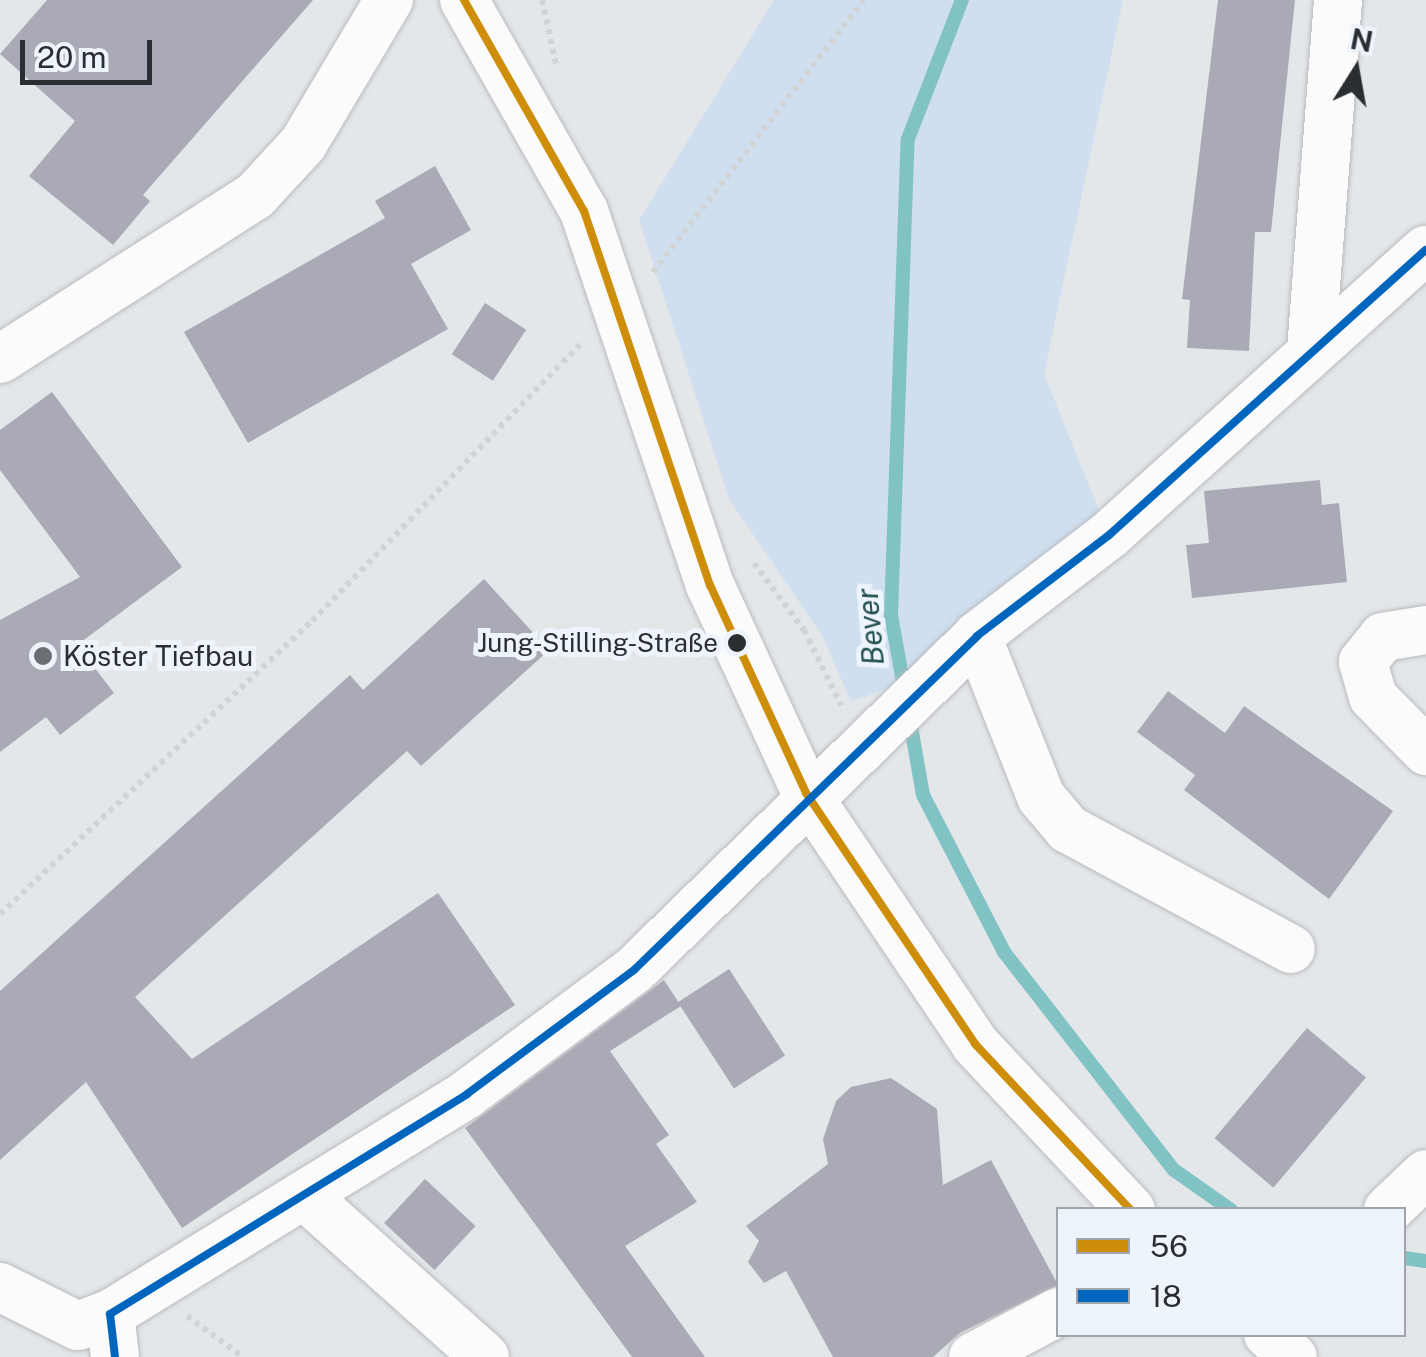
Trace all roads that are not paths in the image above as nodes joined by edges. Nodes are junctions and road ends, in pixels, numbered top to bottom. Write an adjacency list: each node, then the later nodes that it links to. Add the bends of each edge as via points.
1 (389, 0): 6 (street, via 303,144 264,188)
2 (464, 0): 10 (street, via 567,176 710,585)
3 (1338, 0): 5 (street)
4 (1426, 250): 5 (street)
5 (1312, 351): 8 (street, via 1109,535)
6 (0, 358)
7 (1426, 630): 9 (street, via 1383,637 1363,662 1373,697)
8 (962, 651): 10 (street); 11 (street, via 1041,796 1068,829)
9 (1426, 752)
10 (806, 793): 13 (street, via 634,970); 14 (street, via 976,1044)
11 (1290, 949)
12 (1426, 1174): 15 (street)
13 (306, 1197): 18 (street, via 170,1273); 20 (street)
14 (1128, 1207)
15 (1391, 1207)
16 (0, 1286): 18 (street, via 78,1326)
17 (1056, 1313): 21 (street)
18 (113, 1336)
19 (1272, 1337): 22 (street)
20 (485, 1357)
21 (973, 1357)
22 (1295, 1357)

